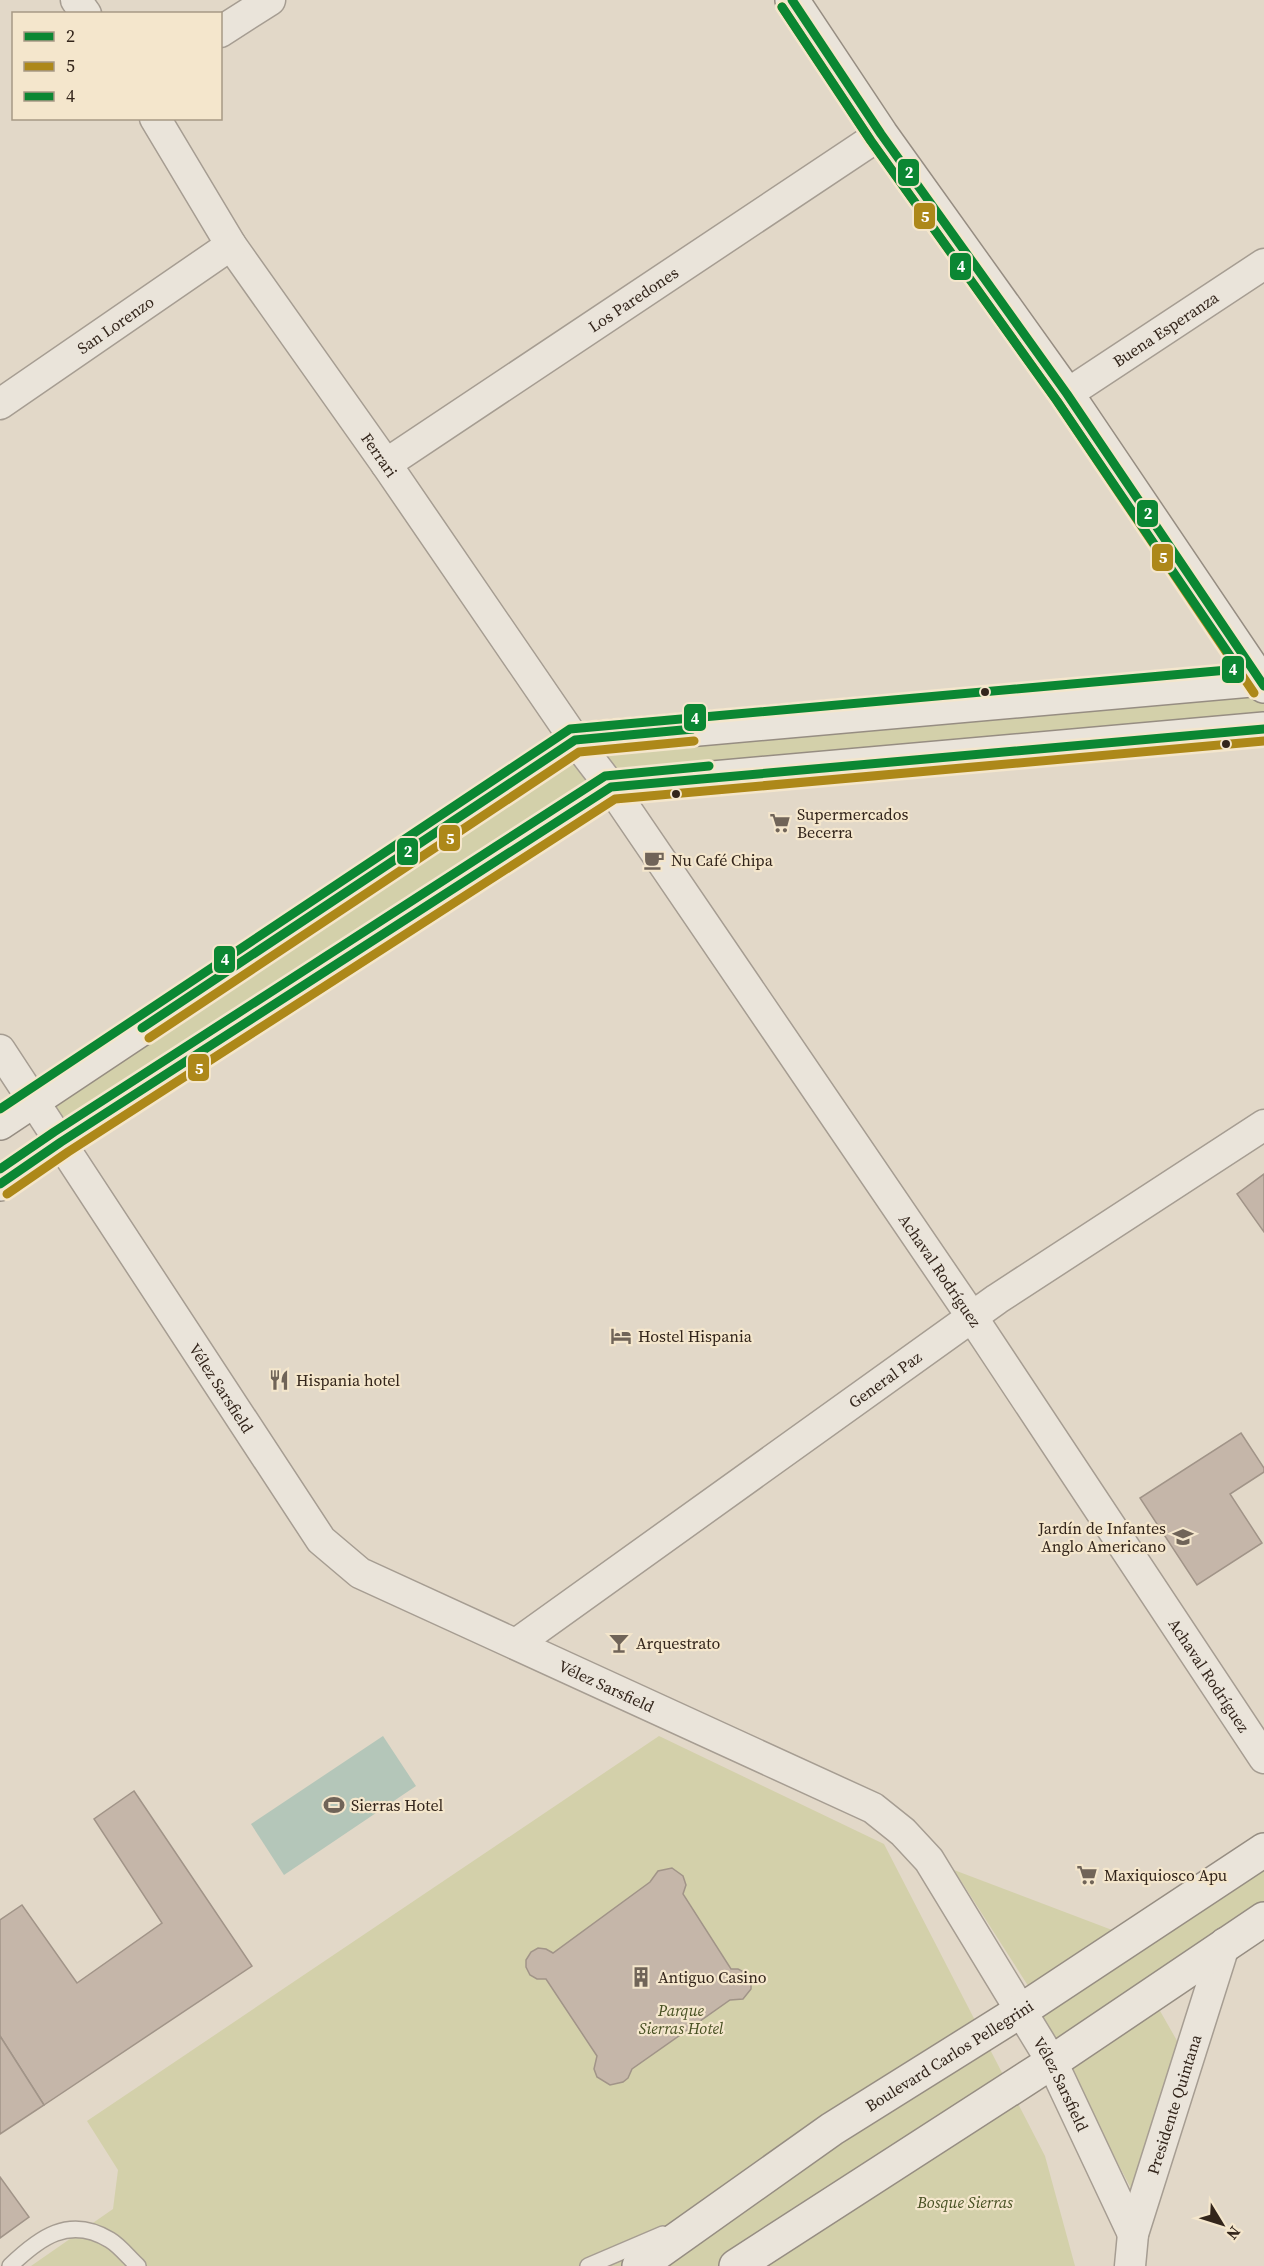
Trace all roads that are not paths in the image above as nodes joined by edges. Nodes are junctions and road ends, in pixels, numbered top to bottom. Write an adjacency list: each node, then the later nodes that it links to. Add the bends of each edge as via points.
1 (270, 0): 3 (street)
2 (792, 0): 5 (street)
3 (222, 31)
4 (156, 120): 6 (street, Ferrari)
5 (880, 134): 8 (street); 10 (street, Los Paredones)
6 (231, 245): 9 (street, San Lorenzo); 10 (street, Ferrari)
7 (1264, 264): 8 (street, Buena Esperanza)
8 (1067, 394): 11 (street)
9 (0, 404)
10 (386, 464): 13 (street, Ferrari)
11 (1263, 681): 13 (street)
12 (1264, 729): 14 (street)
13 (575, 740): 14 (street, Ferrari); 16 (street)
14 (611, 787): 19 (street); 21 (street, Achaval Rodríguez)
15 (0, 1050): 16 (street, Vélez Sarsfield)
16 (33, 1100): 17 (street); 19 (street, Vélez Sarsfield)
17 (0, 1123)
18 (1264, 1125): 21 (street, General Paz)
19 (61, 1142): 20 (street); 22 (street, Vélez Sarsfield, via 321,1540 360,1573)
20 (0, 1184)
21 (972, 1317): 22 (street, General Paz); 23 (street, Achaval Rodríguez)
22 (516, 1644): 27 (street, Vélez Sarsfield, via 873,1808 929,1860)
23 (1264, 1758)
24 (1264, 1850): 27 (street, Boulevard Carlos Pellegrini)
25 (1264, 1919): 26 (street)
26 (1226, 1943): 28 (street); 30 (street, Presidente Quintana)
27 (1022, 2010): 28 (street, Vélez Sarsfield); 29 (street, Boulevard Carlos Pellegrini, via 832,2129)
28 (1052, 2062): 30 (street, Vélez Sarsfield); 35 (street)
29 (710, 2214): 33 (lane); 34 (street, Boulevard Carlos Pellegrini)
30 (1133, 2234): 36 (street, Presidente Quintana)
31 (10, 2266): 32 (lane, via 33,2244 61,2231 87,2229 111,2241)
32 (138, 2266)
33 (588, 2266)
34 (639, 2266)
35 (736, 2266)
36 (1130, 2266)

